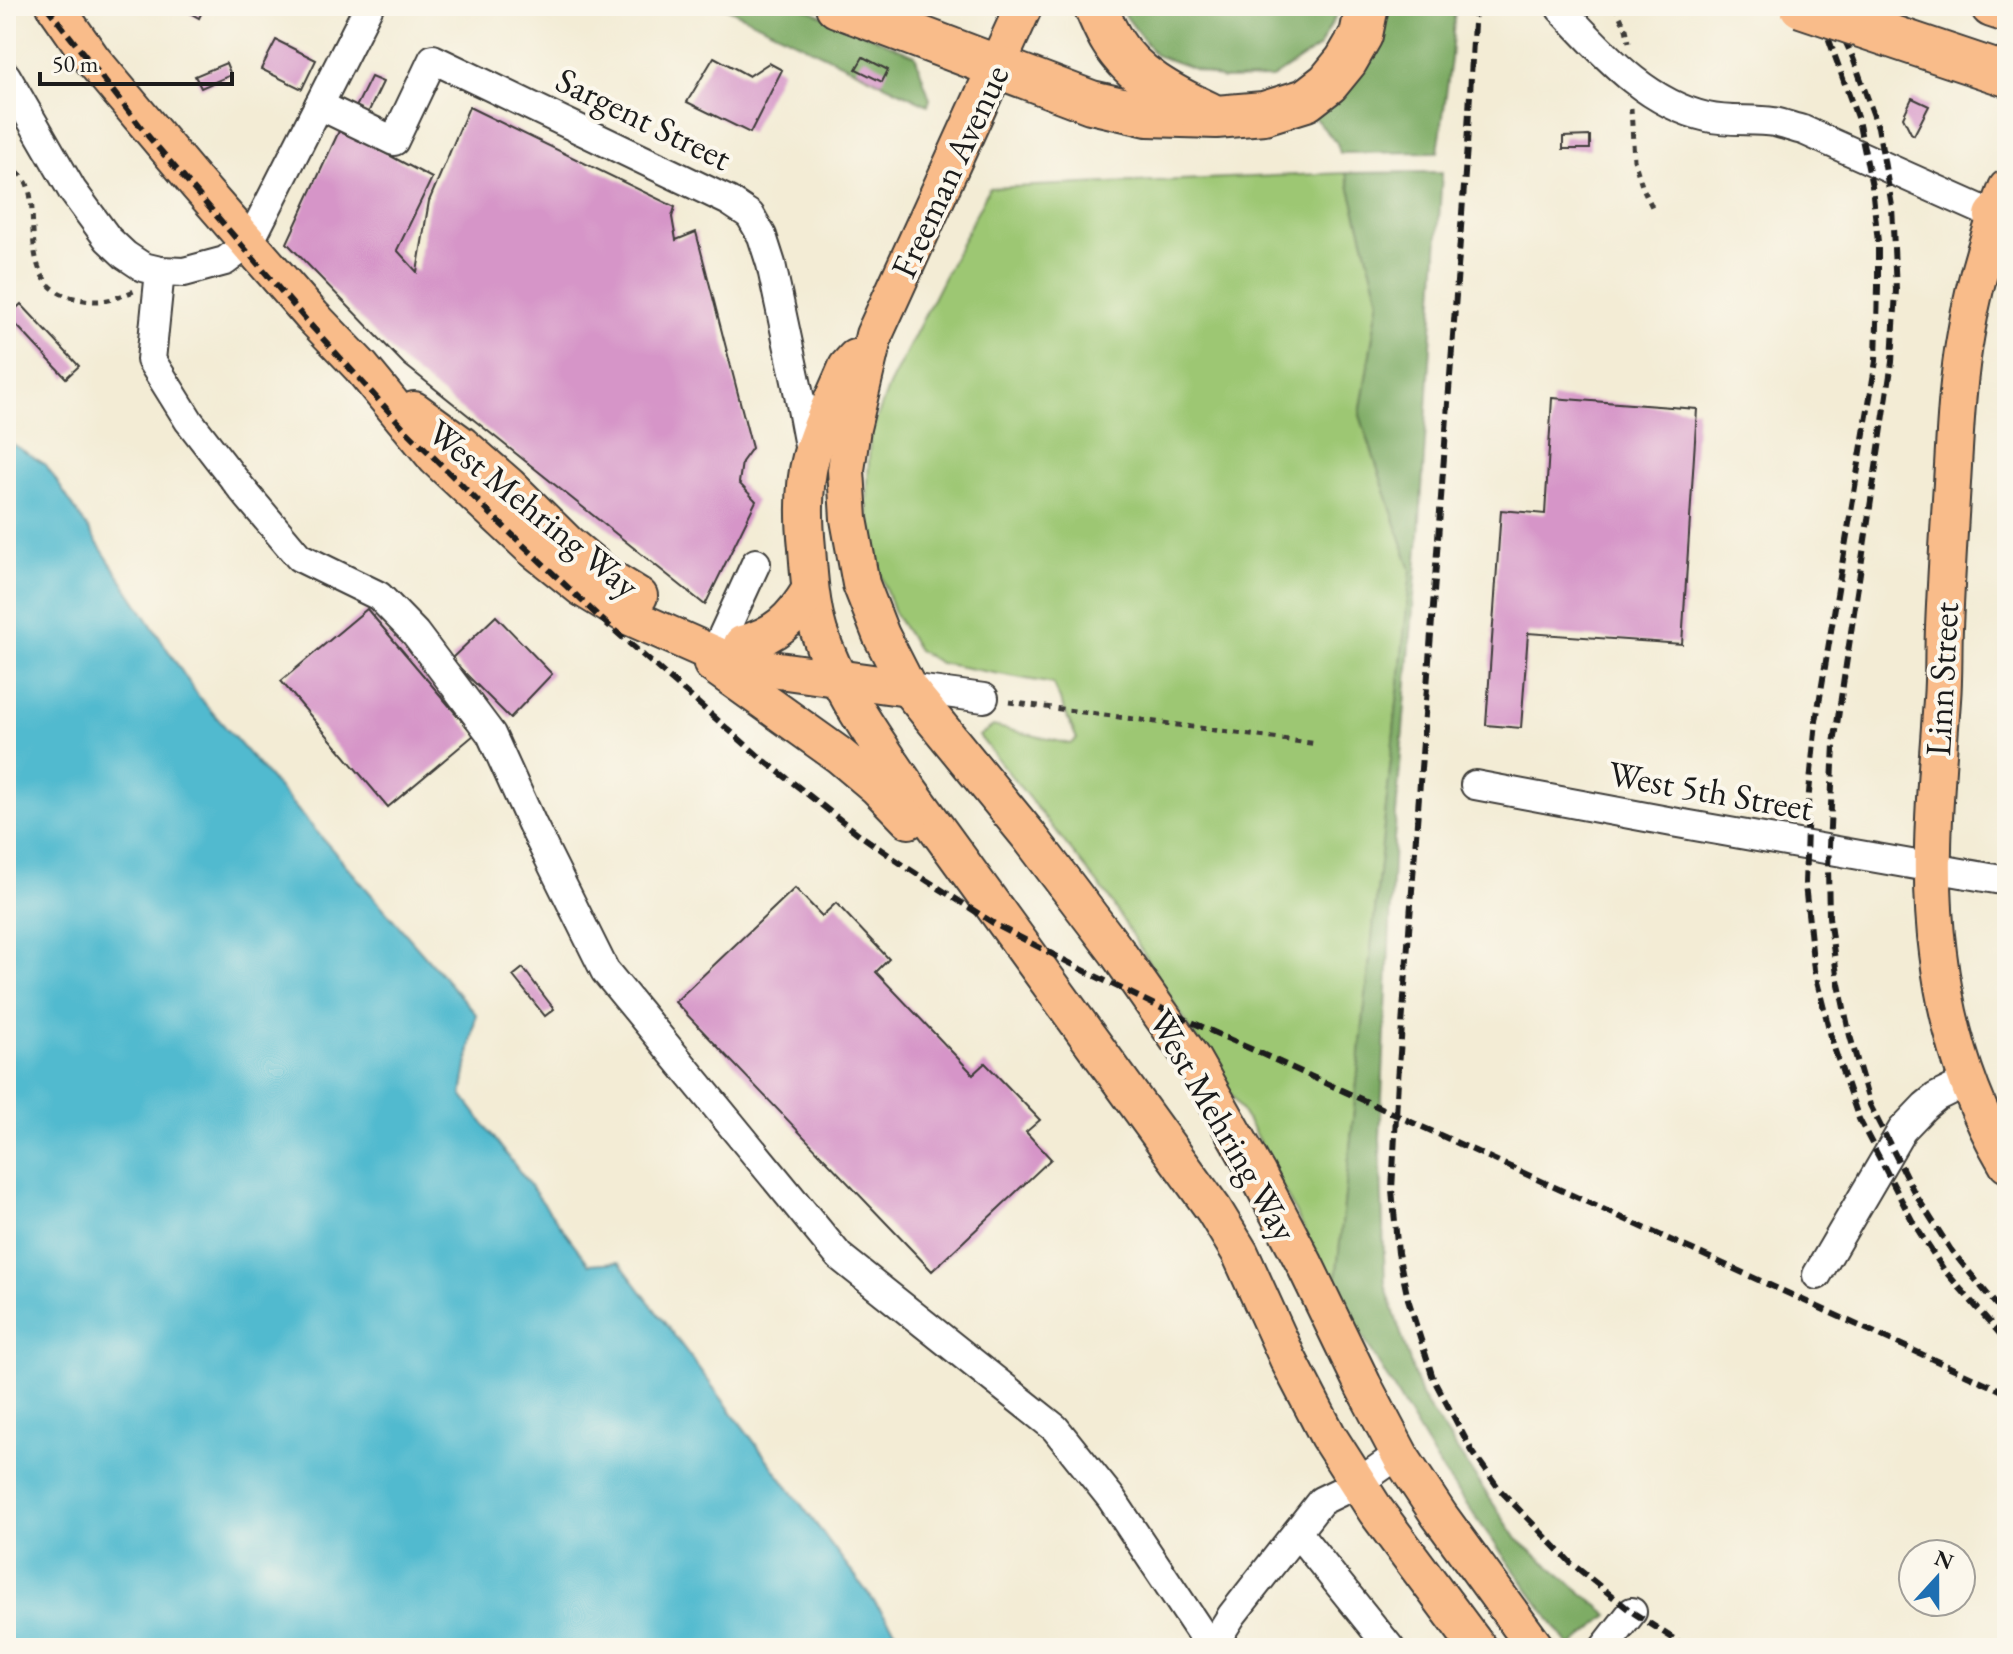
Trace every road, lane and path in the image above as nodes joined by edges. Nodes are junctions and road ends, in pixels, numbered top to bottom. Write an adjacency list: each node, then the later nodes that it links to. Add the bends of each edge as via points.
1 (55, 6): 18 (main road, West Mehring Way, via 92,59)
2 (369, 6): 14 (street)
3 (837, 6): 11 (highway)
4 (1024, 6): 11 (main road, Freeman Avenue)
5 (1095, 6): 15 (highway, via 1113,43 1137,70 1169,95)
6 (1367, 6): 15 (highway, via 1361,35 1346,61 1306,100 1264,113)
7 (1801, 6): 12 (highway, bridge)
8 (1992, 6): 10 (highway)
9 (1561, 9): 17 (street, via 1627,76 1688,112 1803,130)
10 (2007, 11)
11 (997, 68): 15 (highway, via 1091,102 1148,115); 20 (main road, Freeman Avenue)
12 (2007, 75)
13 (6, 76): 19 (street, via 72,190 108,239 143,267)
14 (319, 105): 18 (street); 22 (street, Sargent Street, via 394,141 433,59 750,215 771,264)
15 (1216, 117)
16 (6, 169): 19 (path, via 23,177 31,194 36,263 46,284 67,297 94,303 142,287)
17 (2004, 211): 33 (main road, Linn Street, via 1972,302 1958,393)
18 (249, 243): 19 (street, via 225,261 184,272); 21 (main road, West Mehring Way)
19 (160, 271): 43 (street, via 151,360 189,421 299,557 379,596 425,646 491,734 605,971 839,1256 1055,1428 1111,1498)
20 (874, 335): 22 (main road, Freeman Avenue, via 847,367); 29 (main road, Freeman Avenue, via 846,470 849,519 861,584)
21 (361, 367): 25 (main road, West Mehring Way, via 436,458 532,548 582,588); 26 (main road, West Mehring Way, via 462,445 608,577 654,606)
22 (811, 458): 24 (main road, Freeman Avenue, via 805,494)
23 (756, 563): 26 (street)
24 (810, 590): 26 (main road, via 783,625 763,638); 28 (main road, Freeman Avenue, via 819,631)
25 (675, 637): 27 (main road, West Mehring Way, via 725,659); 35 (main road, via 854,767)
26 (732, 640): 27 (main road, West Mehring Way)
27 (804, 672): 28 (main road, West Mehring Way)
28 (839, 678): 29 (main road, West Mehring Way); 35 (main road, West Mehring Way, via 909,790)
29 (908, 688): 30 (street); 39 (main road, West Mehring Way, via 1029,836 1192,1059 1258,1175)
30 (984, 698): 31 (path)
31 (1317, 744)
32 (1475, 785): 33 (street, West 5th Street)
33 (1933, 868): 34 (street, West 5th Street); 36 (main road, Linn Street, via 1941,974)
34 (2007, 881)
35 (988, 899): 40 (main road, West Mehring Way, via 1214,1210 1328,1436)
36 (1968, 1081): 37 (main road, Linn Street); 38 (street, via 1936,1097 1902,1130)
37 (2007, 1164)
38 (1817, 1275)
39 (1399, 1454): 40 (street); 46 (main road, West Mehring Way)
40 (1358, 1483): 41 (street, via 1321,1501); 45 (main road, West Mehring Way)
41 (1297, 1532): 43 (street); 44 (street)
42 (1632, 1612): 47 (street)
43 (1211, 1648)
44 (1390, 1648)
45 (1478, 1648)
46 (1536, 1648)
47 (1604, 1648)

